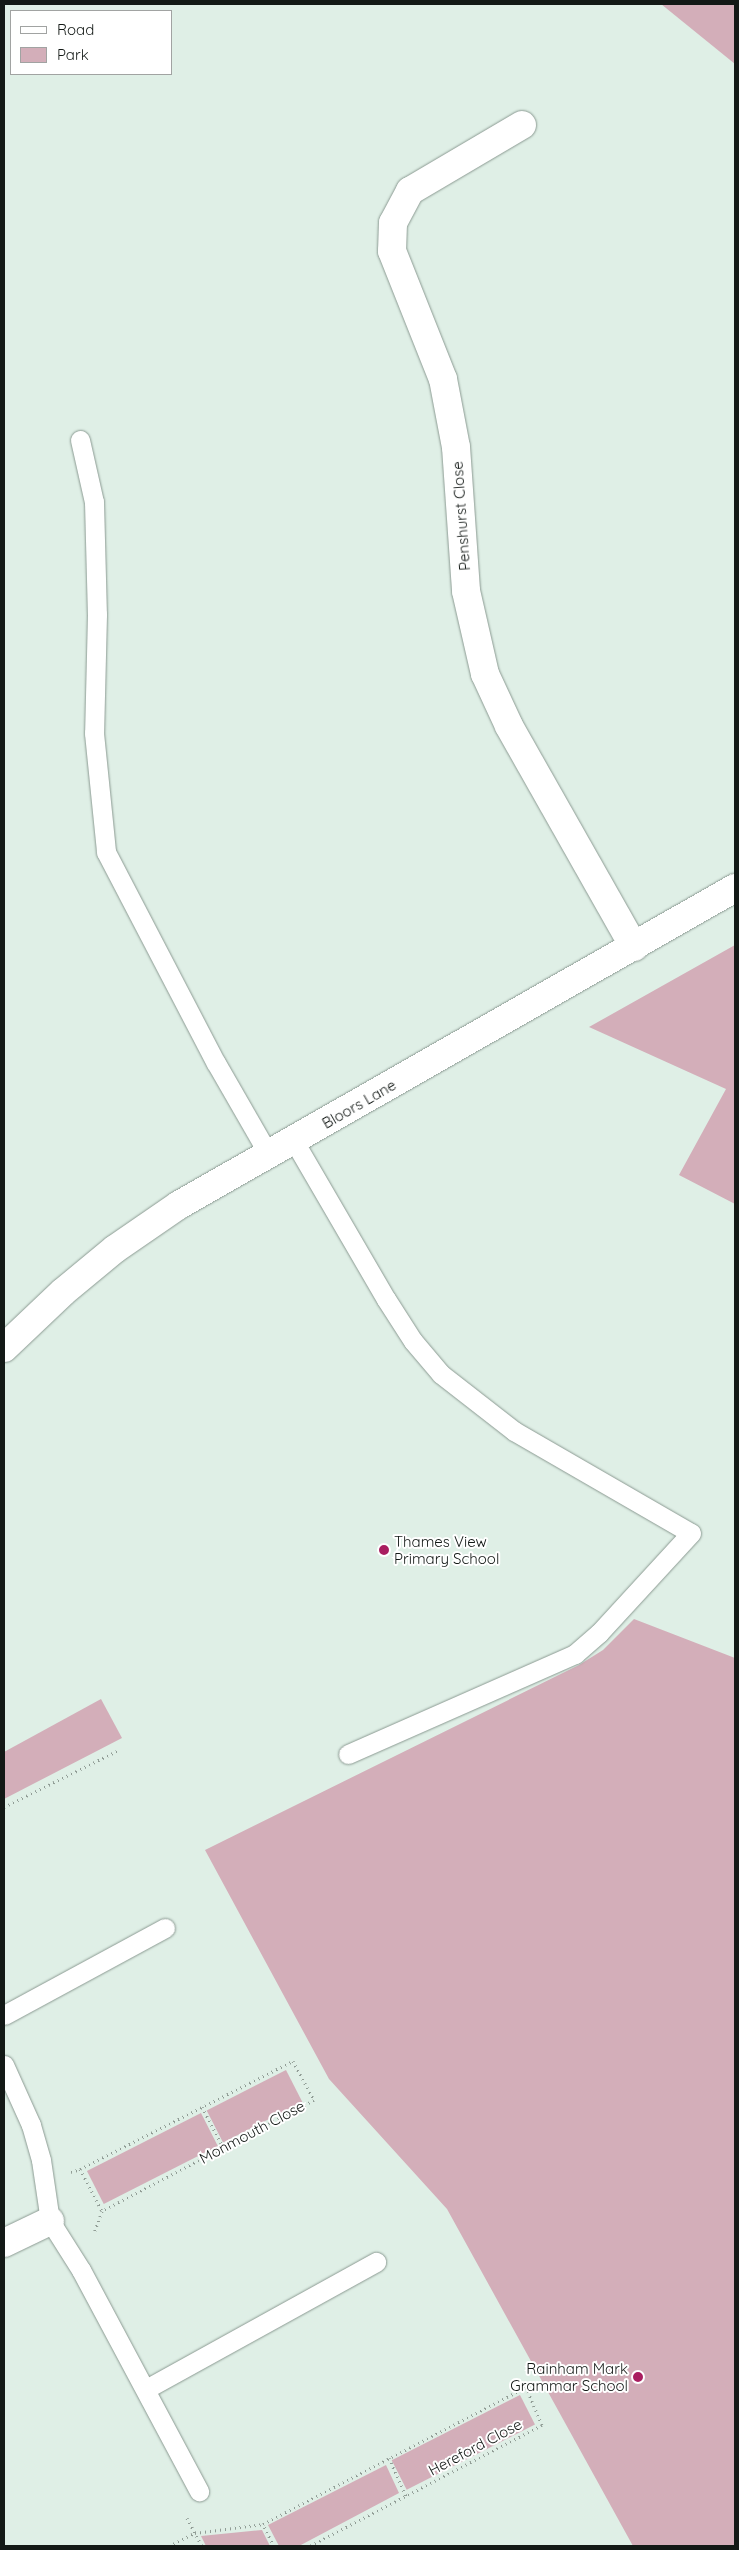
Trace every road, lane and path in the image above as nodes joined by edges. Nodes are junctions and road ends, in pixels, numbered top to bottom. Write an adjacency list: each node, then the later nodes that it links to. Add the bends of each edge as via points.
1 (522, 125): 4 (street, Penshurst Close, via 410,191 393,223 392,251 443,379 456,447 466,591 485,674 509,726)
2 (80, 440): 6 (lane, via 94,502 98,614 94,733 106,852 216,1063)
3 (735, 888): 4 (street, Bloors Lane)
4 (634, 947): 5 (street, Bloors Lane)
5 (294, 1141): 6 (street, Bloors Lane); 9 (lane, via 413,1341 441,1374 514,1430 691,1533 599,1633 575,1654)
6 (270, 1155): 7 (street, Bloors Lane, via 179,1205 123,1244 63,1292)
7 (4, 1348)
8 (119, 1750): 10 (path)
9 (348, 1754)
10 (4, 1807)
11 (165, 1928): 12 (lane)
12 (4, 2015)
13 (4, 2065): 17 (lane, via 31,2125 41,2160)
14 (202, 2107): 15 (path); 15 (path, Monmouth Close, via 293,2061 314,2100); 16 (path, Monmouth Close)
15 (224, 2147): 18 (path, Monmouth Close)
16 (80, 2169): 17 (path, Monmouth Close); 18 (path)
17 (42, 2182): 19 (lane)
18 (102, 2211): 22 (path)
19 (50, 2221): 20 (street); 22 (lane)
20 (4, 2244)
21 (376, 2262): 23 (lane)
22 (81, 2270): 23 (lane)
23 (146, 2389): 25 (lane)
24 (389, 2458): 26 (path); 26 (path, Hereford Close, via 526,2387 542,2424); 27 (path, Hereford Close)
25 (199, 2491)
26 (406, 2496): 30 (path, Hereford Close)
27 (263, 2524): 28 (path, Hereford Close, via 195,2533); 29 (path)
28 (170, 2546)
29 (274, 2546)
30 (310, 2546)

